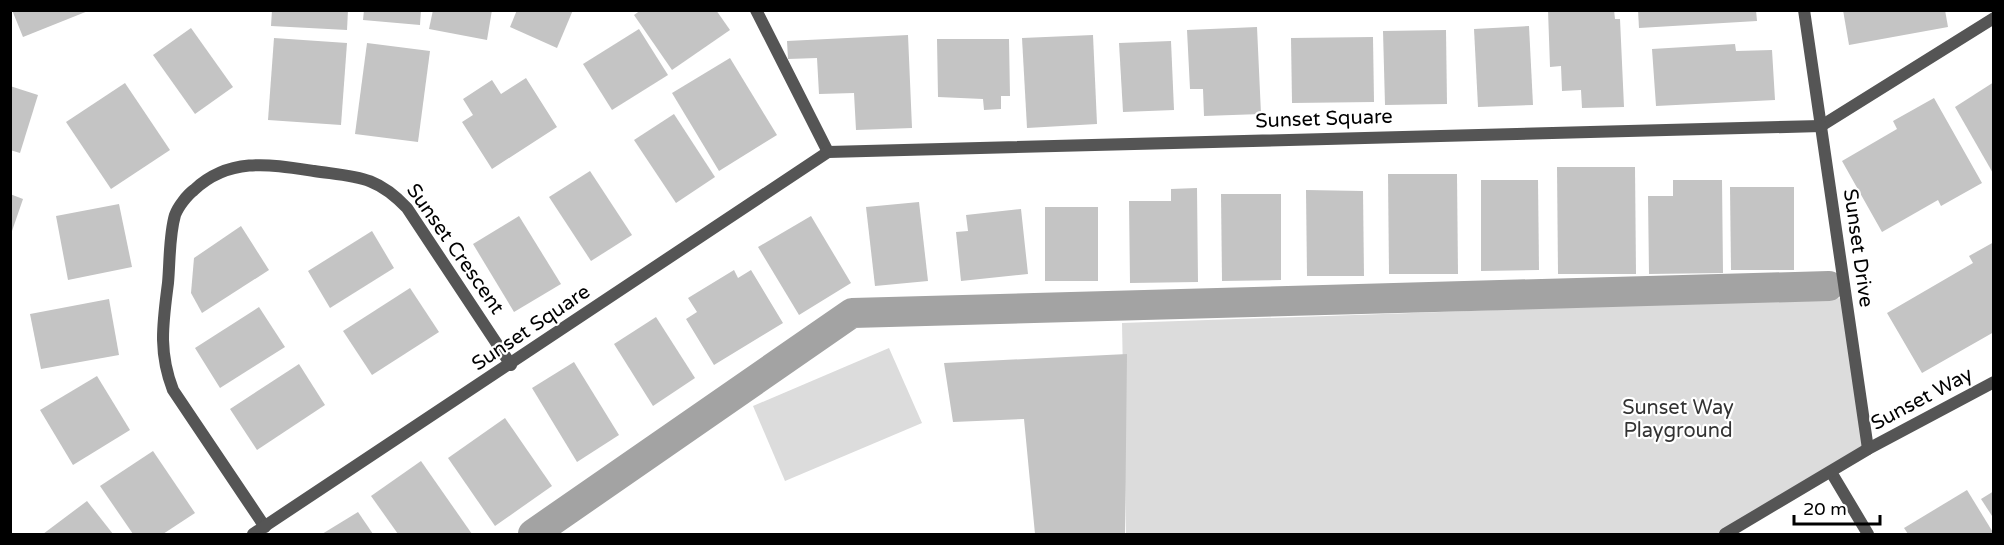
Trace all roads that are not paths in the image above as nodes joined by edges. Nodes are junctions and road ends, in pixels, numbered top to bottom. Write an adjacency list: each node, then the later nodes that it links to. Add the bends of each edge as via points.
1 (756, 10): 5 (street)
2 (1804, 10): 4 (street, Sunset Drive)
3 (1994, 18): 4 (street)
4 (1821, 126): 5 (street, Sunset Square); 8 (street, Sunset Drive)
5 (828, 152): 6 (street, Sunset Square)
6 (511, 365): 10 (street, Sunset Square); 10 (street, Sunset Crescent, via 407,208 390,190 371,180 271,165 234,167 209,175 176,214 161,340 164,367 173,390)
7 (1994, 382): 8 (street, Sunset Way)
8 (1868, 449): 9 (street)
9 (1831, 472): 12 (street); 13 (street)
10 (265, 527): 11 (street, Sunset Square)
11 (254, 534)
12 (1725, 534)
13 (1868, 534)

